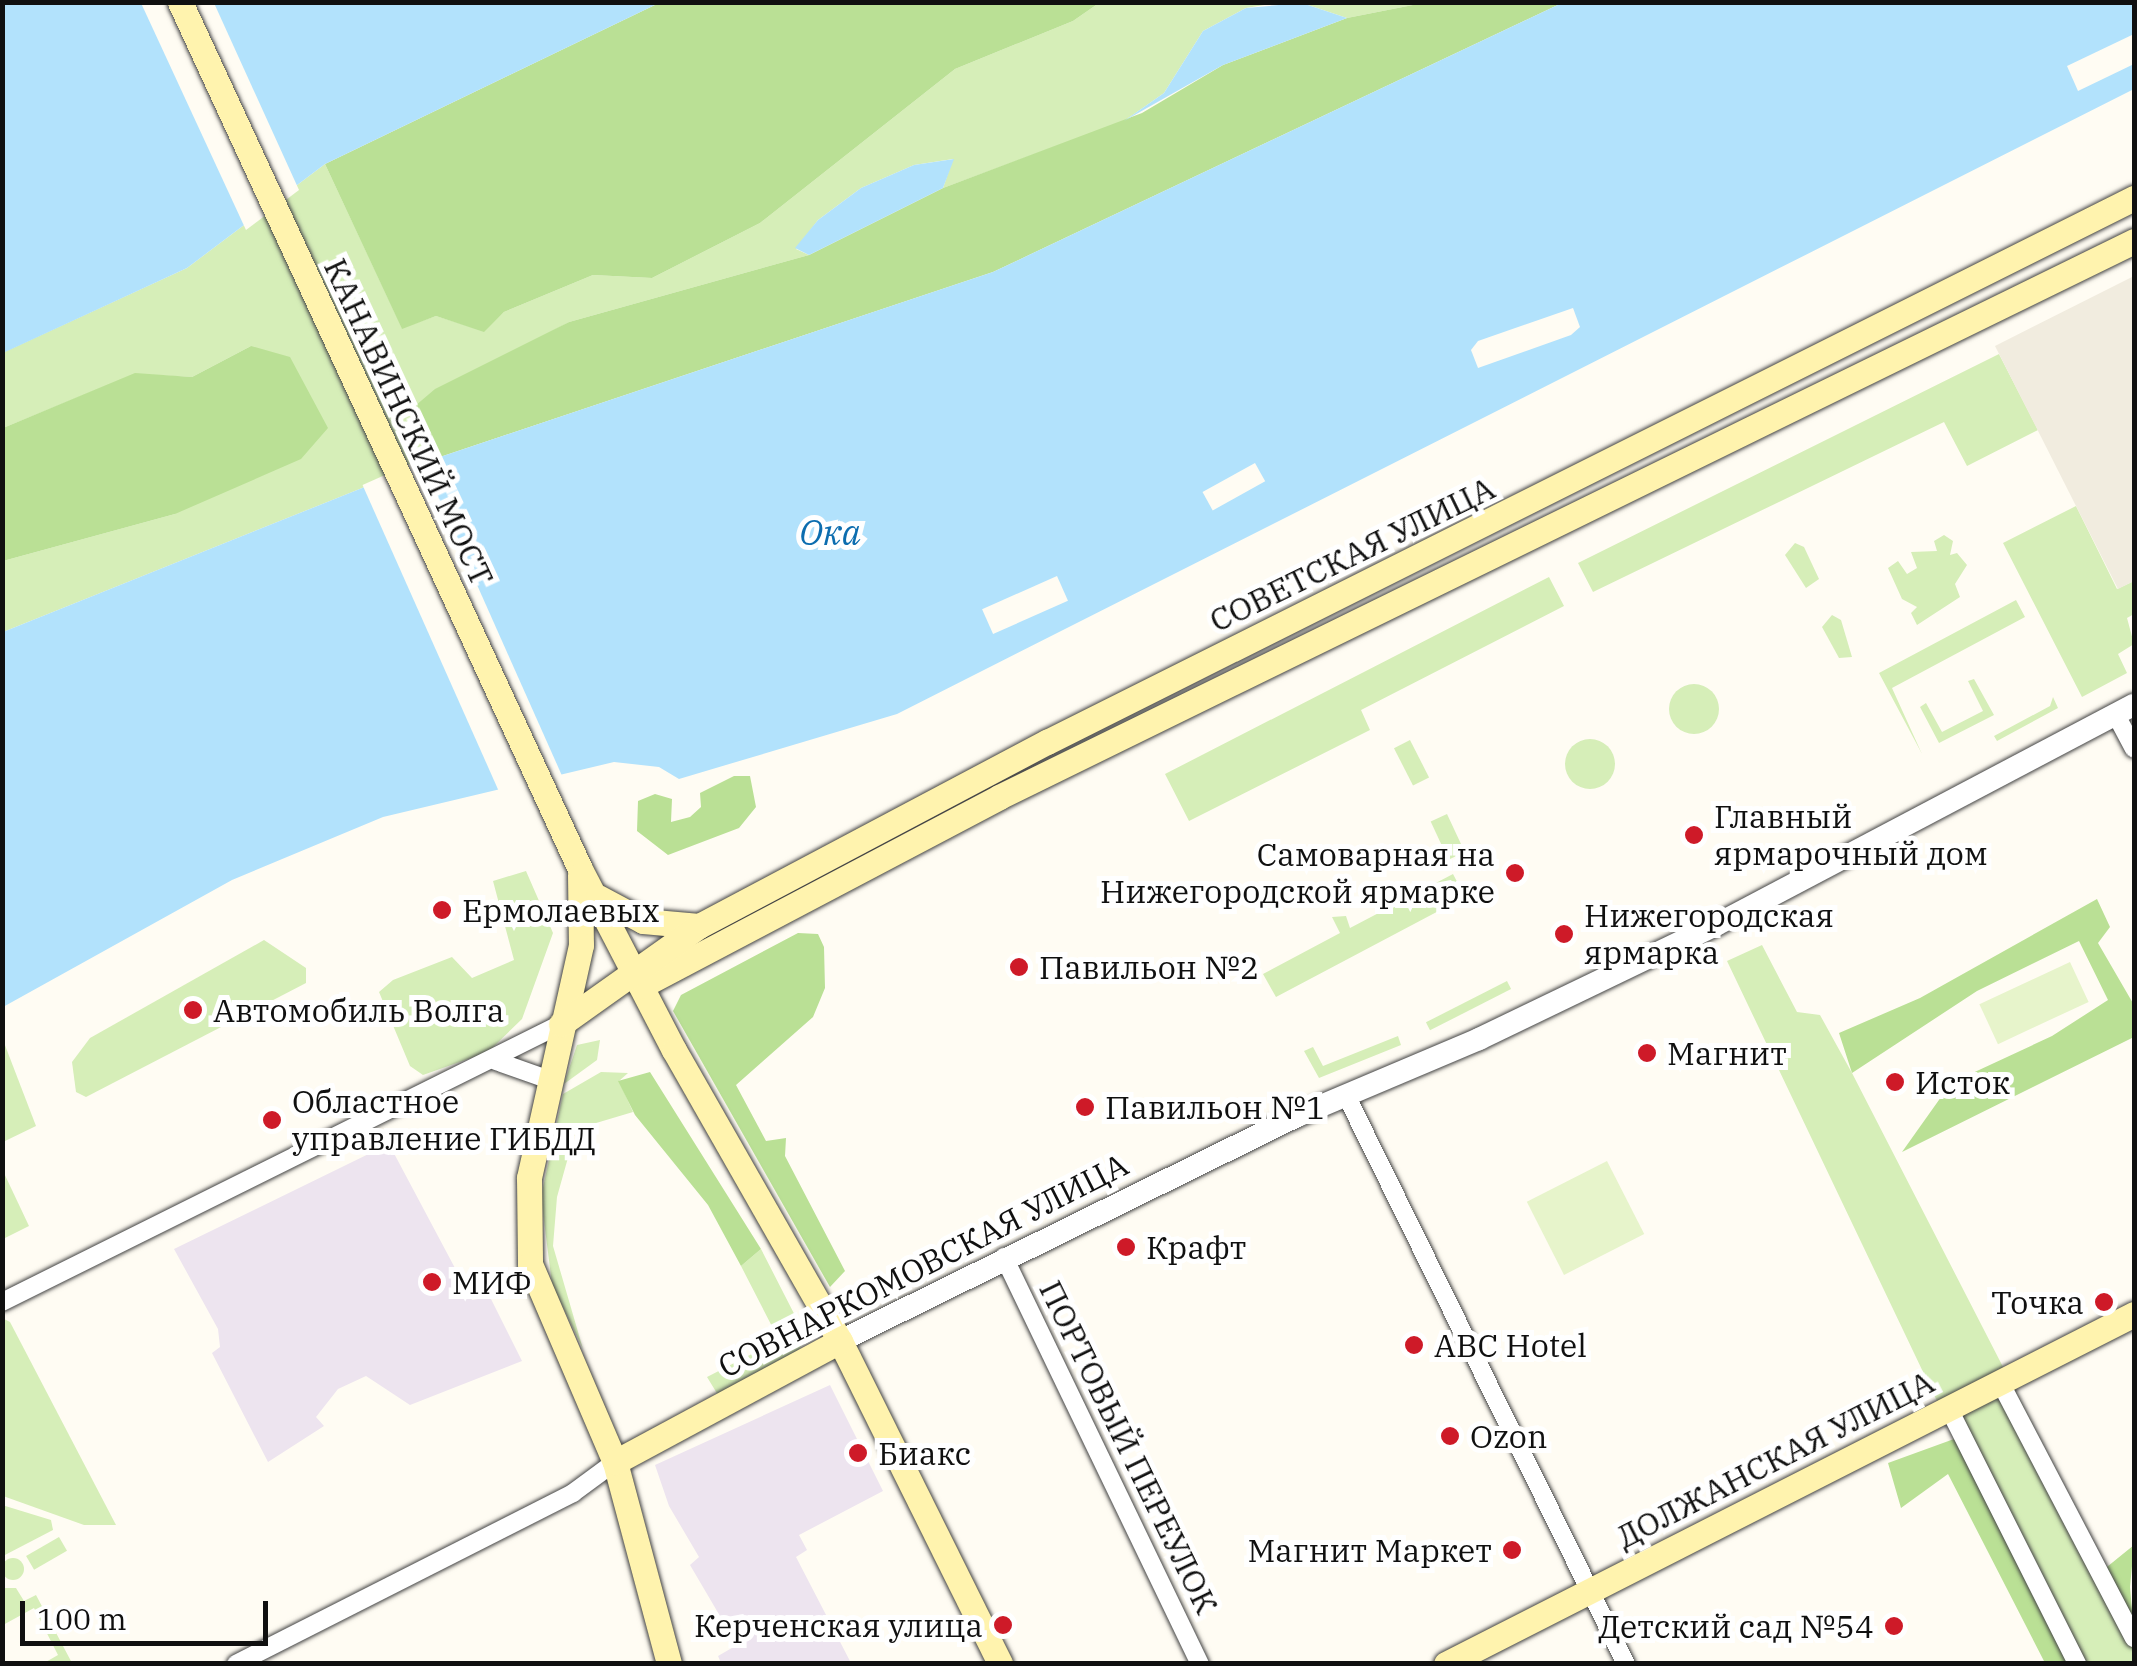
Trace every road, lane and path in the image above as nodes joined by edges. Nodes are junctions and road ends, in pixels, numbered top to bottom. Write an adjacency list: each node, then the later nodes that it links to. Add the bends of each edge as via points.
1 (180, 2): 6 (main road, КАНАВИНСКИЙ МОСТ)
2 (2134, 198): 8 (main road, СОВЕТСКАЯ УЛИЦА, via 1063,734)
3 (2134, 242): 9 (main road, СОВЕТСКАЯ УЛИЦА)
4 (2125, 710): 5 (street); 13 (street, СОВНАРКОМОВСКАЯ УЛИЦА, via 1716,925)
5 (2134, 749)
6 (580, 869): 7 (main road, КАНАВИНСКИЙ МОСТ); 10 (main road, via 581,945)
7 (598, 897): 8 (main road, via 642,921); 9 (main road, КАНАВИНСКИЙ МОСТ)
8 (699, 926): 9 (main road, СОВЕТСКАЯ УЛИЦА)
9 (637, 978): 10 (main road); 17 (main road)
10 (561, 1024): 11 (street); 12 (main road)
11 (496, 1061): 12 (street); 15 (street)
12 (547, 1079): 20 (main road, via 525,1217 530,1264)
13 (1347, 1097): 14 (street, СОВНАРКОМОВСКАЯ УЛИЦА); 21 (street)
14 (1004, 1257): 17 (street, СОВНАРКОМОВСКАЯ УЛИЦА); 26 (street, ПОРТОВЫЙ ПЕРЕУЛОК)
15 (2, 1302)
16 (2134, 1314): 18 (main road, ДОЛЖАНСКАЯ УЛИЦА)
17 (840, 1341): 20 (main road, СОВНАРКОМОВСКАЯ УЛИЦА); 25 (main road)
18 (2000, 1382): 19 (main road, ДОЛЖАНСКАЯ УЛИЦА); 22 (street)
19 (1948, 1407): 21 (main road, ДОЛЖАНСКАЯ УЛИЦА); 29 (street)
20 (615, 1462): 23 (street, СОВНАРКОМОВСКАЯ УЛИЦА, via 572,1493); 24 (main road)
21 (1588, 1592): 27 (main road, ДОЛЖАНСКАЯ УЛИЦА); 28 (street)
22 (2134, 1638)
23 (236, 1664)
24 (670, 1664)
25 (1000, 1664)
26 (1200, 1664)
27 (1446, 1664)
28 (1626, 1664)
29 (2077, 1664)

